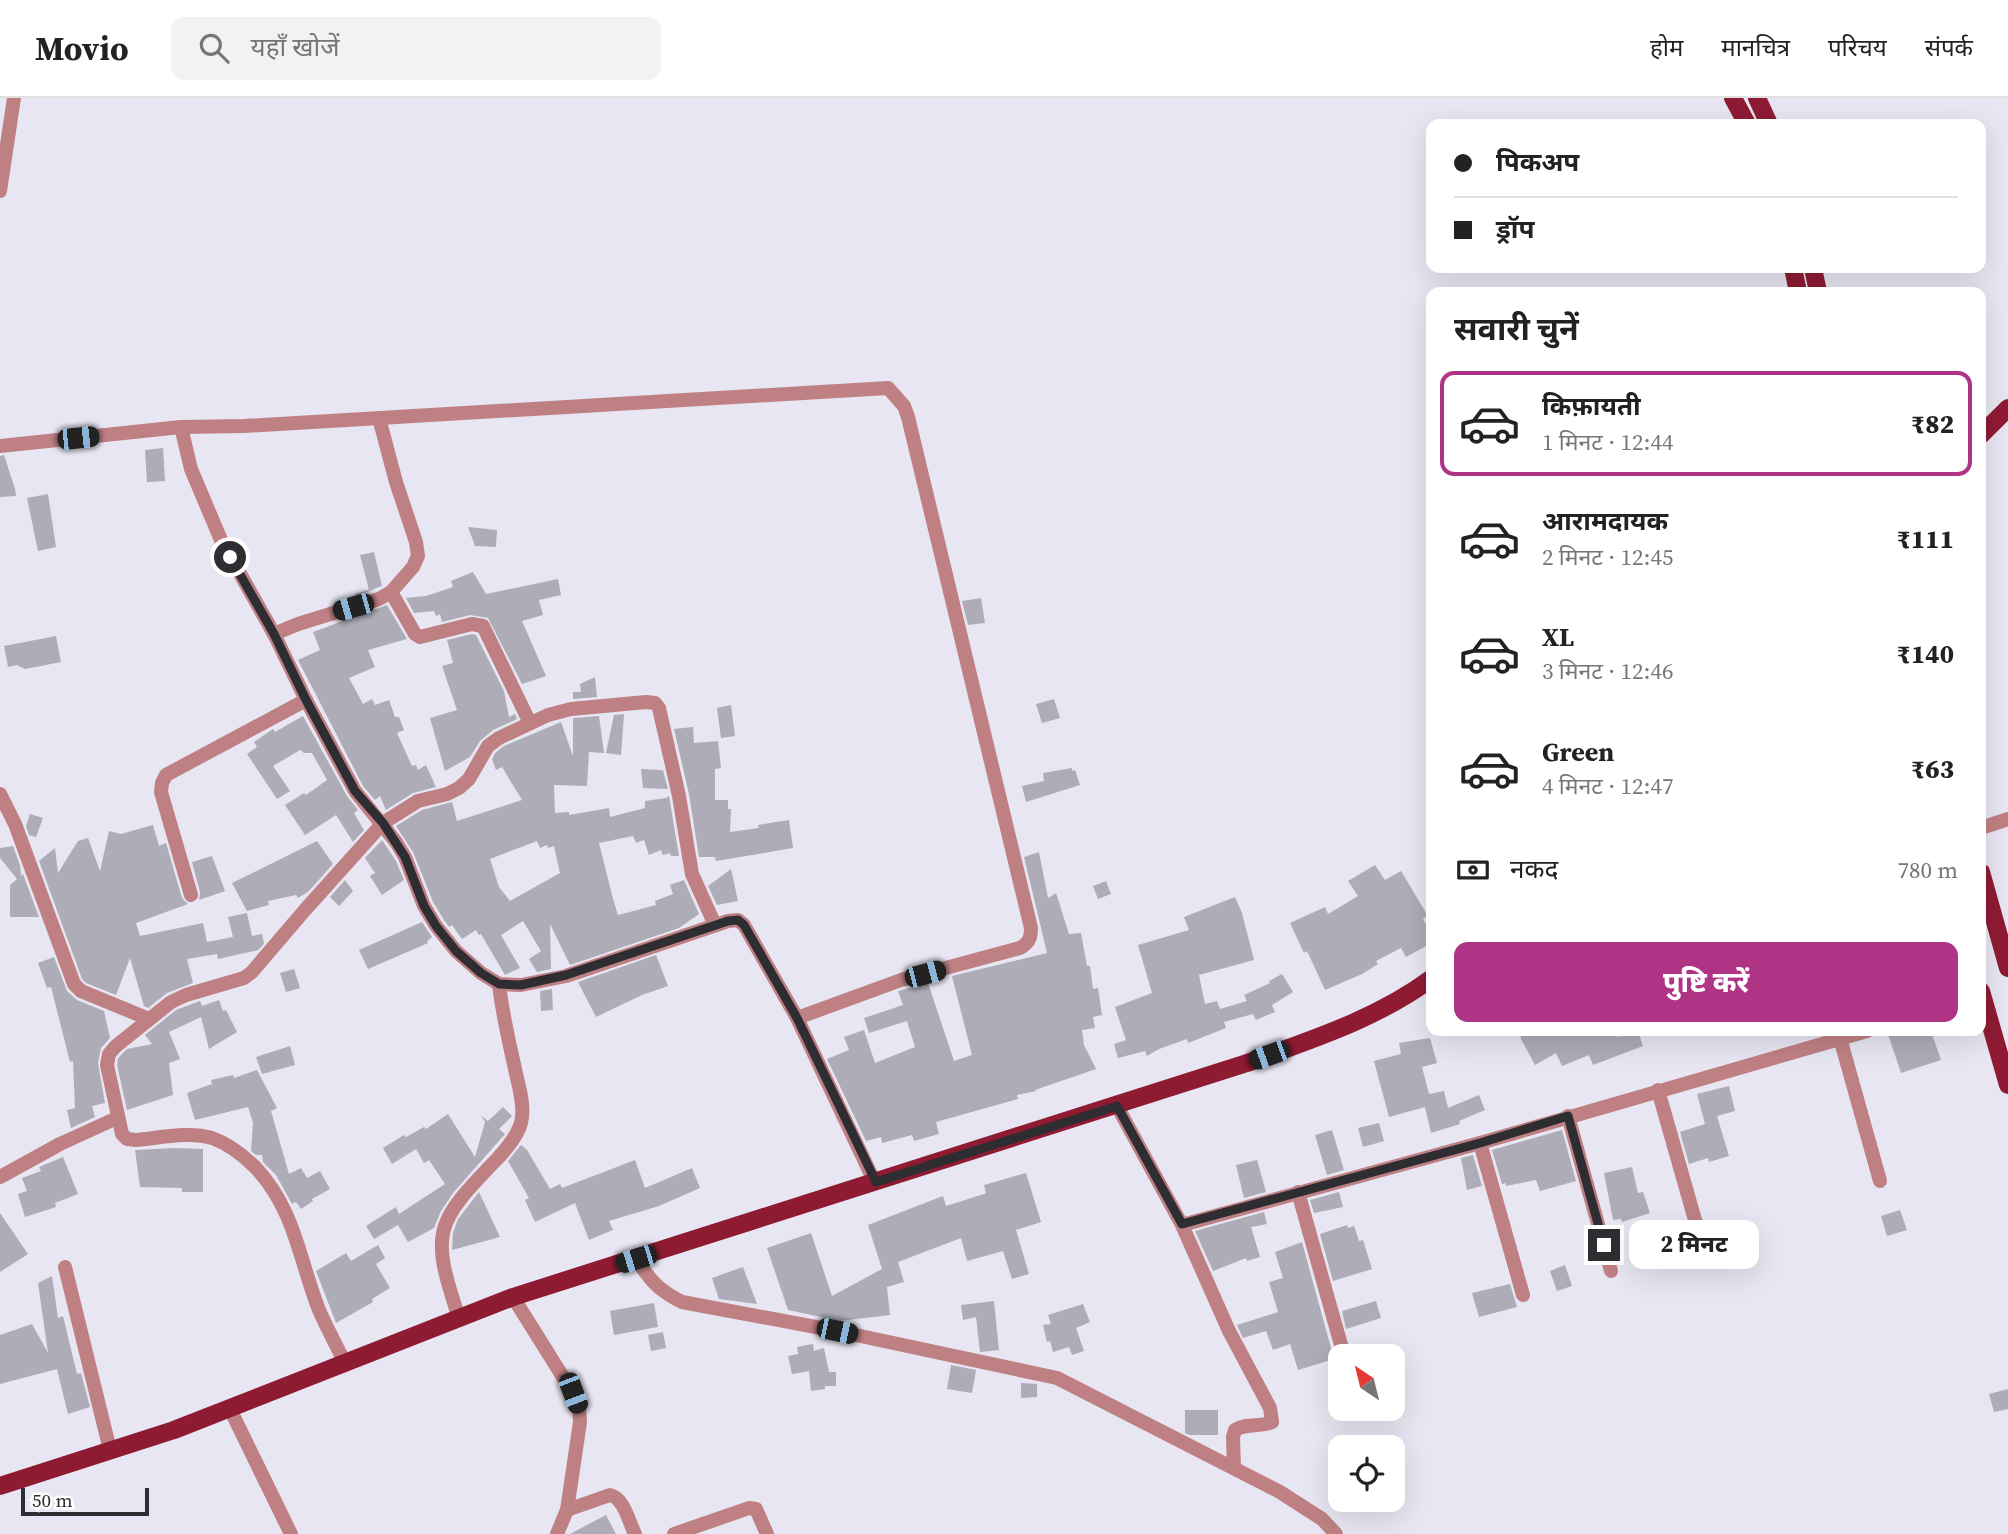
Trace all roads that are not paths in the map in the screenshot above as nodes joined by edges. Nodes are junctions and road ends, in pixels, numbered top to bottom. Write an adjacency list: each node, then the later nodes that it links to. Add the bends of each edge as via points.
1 (14, 98): 6 (street)
2 (1733, 98): 4 (main road)
3 (1757, 98): 5 (main road)
4 (1744, 119)
5 (1767, 119)
6 (0, 191)
7 (2008, 408): 10 (main road)
8 (379, 418): 9 (street); 12 (street, via 418,556); 30 (street, via 888,388 904,406 1031,937 1020,948 901,980)
9 (181, 427): 11 (street); 13 (street, via 203,502)
10 (1986, 430)
11 (0, 446)
12 (391, 592): 13 (street); 15 (street, via 420,637 472,624 483,626)
13 (274, 634): 14 (street)
14 (306, 700): 18 (street, via 355,791); 21 (street, via 166,775 161,792)
15 (530, 723): 18 (street, via 488,746 459,788 418,802); 22 (street, via 571,709 655,703 676,783 692,874)
16 (0, 793): 29 (street, via 74,984)
17 (2008, 819): 19 (street)
18 (383, 823): 25 (street, via 405,857 436,926 456,951); 29 (street, via 252,972 186,995)
19 (1986, 826)
20 (1986, 890): 23 (main road)
21 (191, 895)
22 (715, 925): 25 (street, via 566,975 521,985); 30 (street, via 738,920 744,925)
23 (2008, 968)
24 (1426, 982): 27 (main road)
25 (499, 984): 50 (street, via 522,1118 503,1153 454,1208 441,1236 445,1276)
26 (1426, 991): 27 (street)
27 (1412, 993): 35 (main road, via 1313,1039)
28 (1986, 1009): 33 (main road)
29 (149, 1018): 37 (street, via 109,1054)
30 (797, 1018): 41 (street)
31 (1848, 1036): 32 (street)
32 (1840, 1038): 34 (street); 40 (street)
33 (2008, 1085)
34 (1658, 1090): 36 (street); 44 (street)
35 (1117, 1106): 41 (main road); 43 (street)
36 (1568, 1116): 38 (street); 47 (street)
37 (117, 1118): 39 (street); 52 (street, via 128,1139 209,1137 228,1145 269,1183 282,1203 319,1310)
38 (1480, 1143): 42 (street); 48 (street)
39 (0, 1177)
40 (1880, 1181)
41 (876, 1182): 45 (main road)
42 (1298, 1192): 43 (street); 51 (street)
43 (1182, 1224): 55 (street, via 1273,1417 1266,1425 1249,1424 1236,1430)
44 (1699, 1234)
45 (636, 1259): 49 (main road); 55 (street, via 653,1283 682,1302 1057,1378)
46 (65, 1267): 54 (street)
47 (1611, 1271)
48 (1523, 1295)
49 (513, 1297): 50 (main road); 57 (street, via 579,1407)
50 (459, 1318): 52 (main road)
51 (1341, 1344)
52 (345, 1363): 53 (main road)
53 (230, 1409): 54 (main road); 59 (street)
54 (110, 1450): 56 (main road)
55 (1234, 1468): 65 (street, via 1322,1519)
56 (0, 1486)
57 (567, 1510): 60 (street); 61 (street, via 615,1495)
58 (719, 1519): 62 (street); 63 (street); 64 (street, via 756,1509)
59 (291, 1534)
60 (557, 1534)
61 (635, 1534)
62 (674, 1534)
63 (724, 1534)
64 (767, 1534)
65 (1336, 1534)

